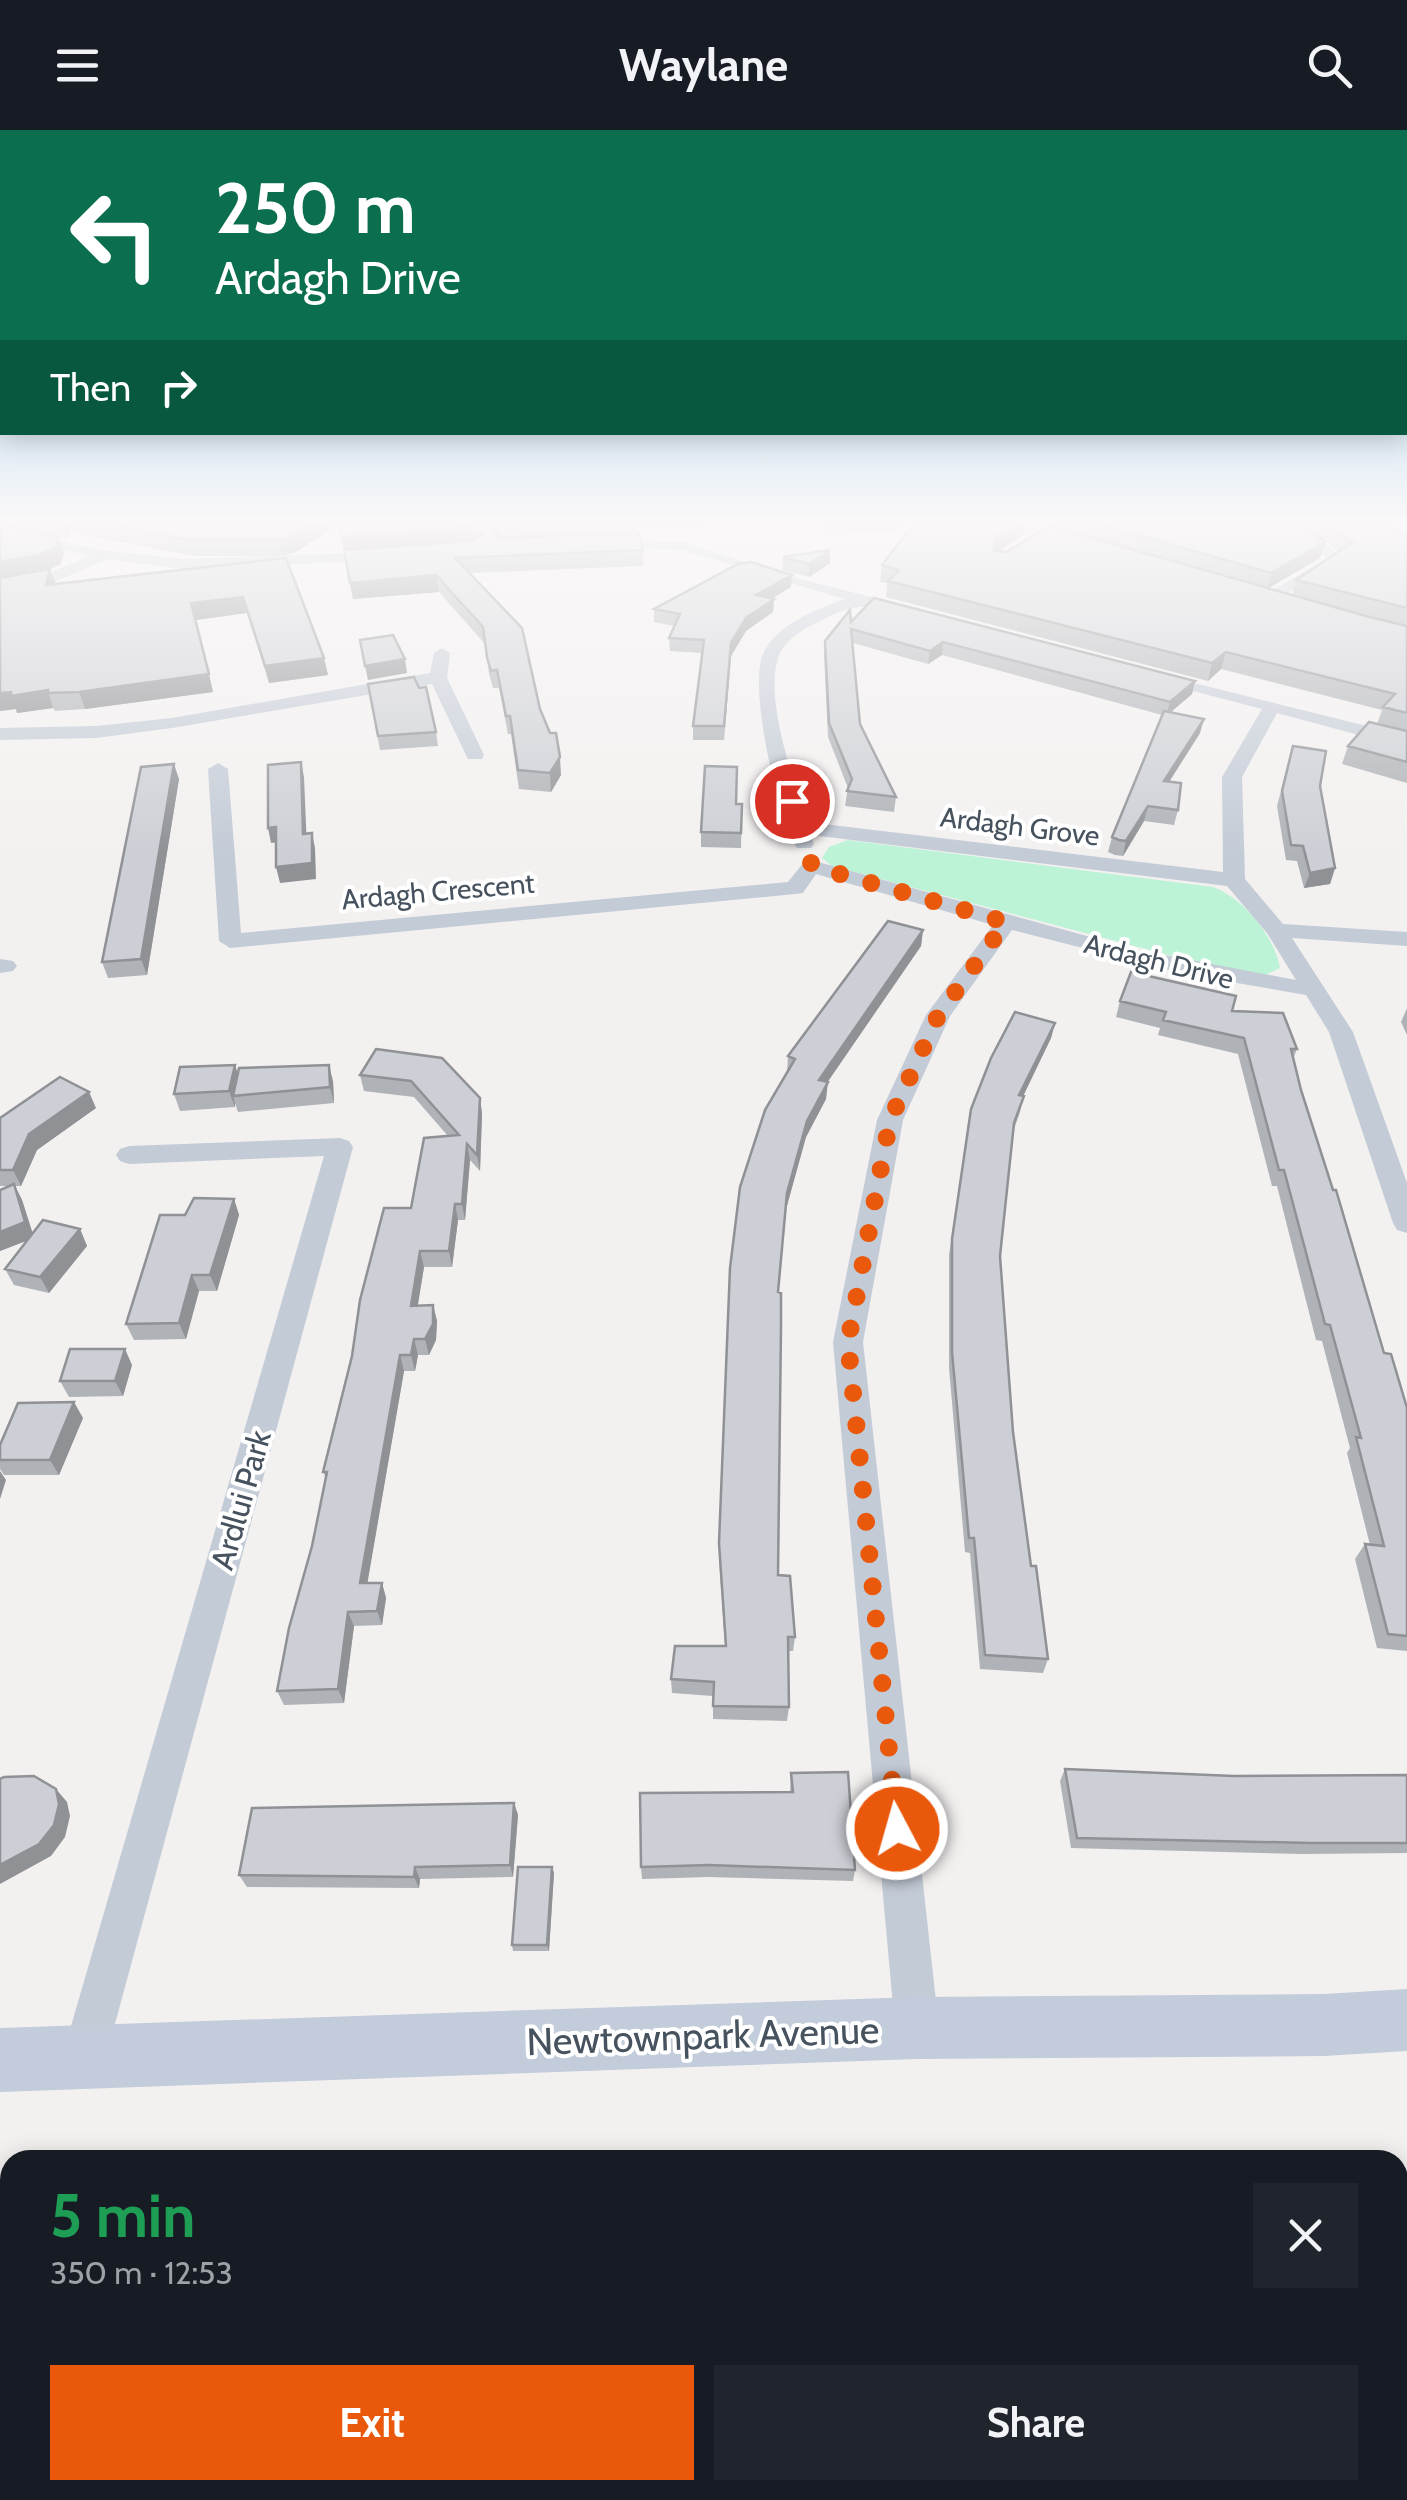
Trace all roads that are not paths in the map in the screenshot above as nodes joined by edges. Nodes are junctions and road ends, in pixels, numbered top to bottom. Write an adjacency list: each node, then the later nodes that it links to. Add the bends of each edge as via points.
1 (790, 634): 10 (street, via 771,655 766,700)
2 (442, 654): 4 (street)
3 (1141, 672): 5 (street)
4 (438, 678): 6 (street, via 172,723); 8 (street)
5 (1272, 706): 7 (street); 12 (street, via 1232,777)
6 (0, 734)
7 (1407, 742)
8 (475, 755)
9 (218, 769): 11 (street, Ardagh Crescent, via 230,941 795,888)
10 (799, 827): 11 (street); 12 (street, Ardagh Grove)
11 (812, 866): 13 (street, Ardagh Drive)
12 (1234, 880): 14 (street)
13 (1006, 922): 16 (street, Ardagh Drive, via 1252,984); 20 (street, via 938,1016 890,1120 848,1342)
14 (1276, 930): 15 (street); 16 (street)
15 (1407, 940)
16 (1313, 989): 18 (street, via 1341,1032)
17 (129, 1156): 21 (street, Ardlui Park, via 340,1147)
18 (1407, 1223)
19 (1407, 2020): 20 (main road, Newtownpark Avenue)
20 (917, 2028): 21 (main road, Newtownpark Avenue)
21 (84, 2057): 22 (main road, Newtownpark Avenue)
22 (0, 2060)

